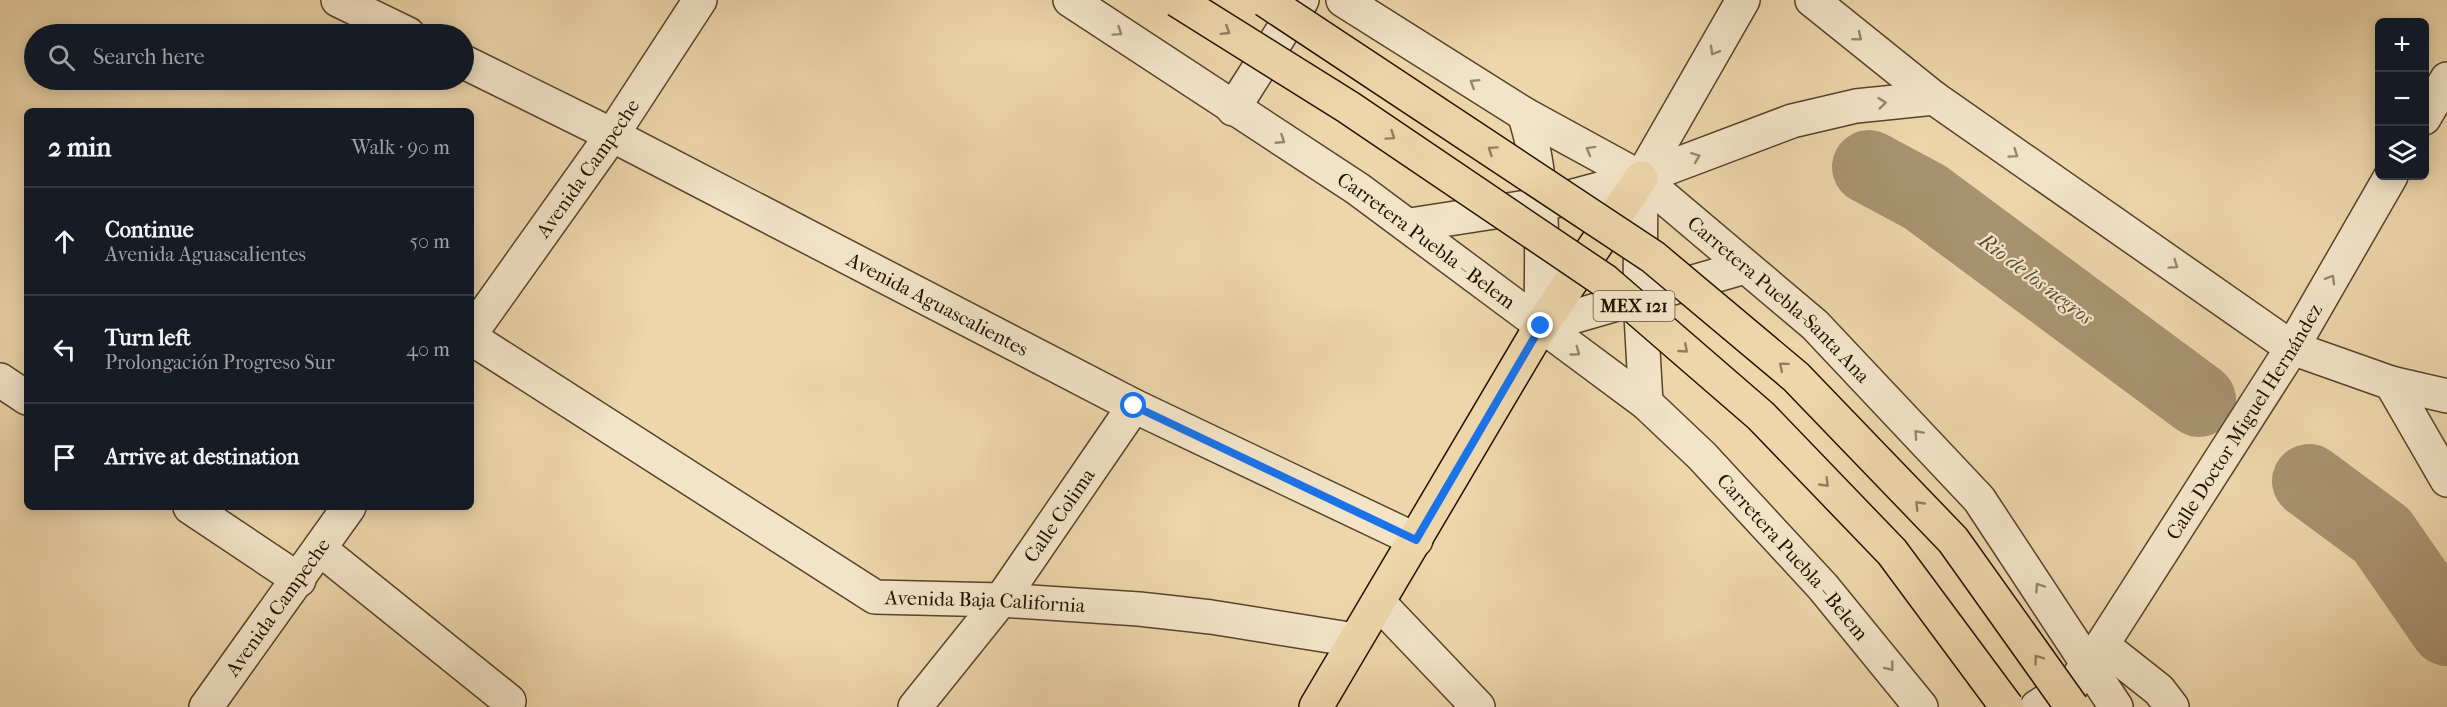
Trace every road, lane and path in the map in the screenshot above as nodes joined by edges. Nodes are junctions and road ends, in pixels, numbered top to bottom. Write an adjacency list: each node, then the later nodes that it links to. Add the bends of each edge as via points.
1 (338, 0): 10 (street)
2 (700, 0): 17 (street, Avenida Campeche)
3 (1070, 0): 14 (street, Carretera Puebla - Belem, one-way to 14)
4 (1177, 0): 50 (main road, MEX 121, one-way to 50, bridge, via 1348,107 1605,281 1761,416 1892,552)
5 (1265, 0): 52 (main road, MEX 121, one-way to 5, bridge, via 1953,540 1796,377 1653,257)
6 (1302, 0): 14 (street)
7 (1343, 0): 16 (street, Carretera Puebla-Santa Ana, one-way to 7)
8 (1743, 0): 18 (street, one-way to 18)
9 (1812, 0): 13 (street, one-way to 13)
10 (387, 24)
11 (474, 67): 17 (street, Avenida Aguascalientes)
12 (2447, 79): 15 (street)
13 (1934, 98): 18 (street, one-way to 13, via 1792,121 1856,106); 27 (street, one-way to 27)
14 (1233, 109): 21 (street, Carretera Puebla - Belem, one-way to 21)
15 (2429, 110)
16 (1524, 114): 18 (street, Carretera Puebla-Santa Ana, one-way to 16); 20 (street, via 1532,138)
17 (612, 135): 25 (street, Avenida Campeche); 33 (street, Avenida Aguascalientes)
18 (1641, 178): 20 (street); 22 (street, Carretera Puebla-Santa Ana); 23 (street); 24 (main road)
19 (2389, 180): 27 (street, Calle Doctor Miguel Hernández, one-way to 19)
20 (1540, 205): 21 (street); 24 (street)
21 (1410, 225): 24 (street, Carretera Puebla - Belem)
22 (1745, 267): 23 (street); 43 (street, Carretera Puebla-Santa Ana, one-way to 22, via 1979,499 1815,325)
23 (1640, 298): 24 (street); 32 (street)
24 (1541, 326): 32 (street, Carretera Puebla - Belem, one-way to 32); 37 (main road)
25 (474, 331)
26 (474, 337): 40 (street, Avenida Baja California, via 875,597)
27 (2292, 348): 29 (street); 43 (street, Calle Doctor Miguel Hernández)
28 (0, 381): 31 (street)
29 (2391, 383): 30 (street); 34 (street)
30 (2447, 396)
31 (24, 397)
32 (1646, 403): 49 (street, Carretera Puebla - Belem, one-way to 49, via 1702,456 1823,587)
33 (1134, 406): 37 (street, Avenida Aguascalientes); 40 (street, Calle Colima)
34 (2447, 480)
35 (194, 510): 39 (street)
36 (348, 510): 38 (street, Avenida Campeche)
37 (1416, 540): 41 (main road)
38 (320, 549): 39 (street, Avenida Campeche); 44 (street)
39 (299, 580): 45 (street, Avenida Campeche)
40 (1001, 600): 42 (street, Avenida Baja California, via 1170,612); 46 (street, Calle Colima)
41 (1379, 603): 42 (main road); 48 (street)
42 (1355, 640): 47 (main road)
43 (2095, 654): 51 (street, Calle Doctor Miguel Hernández, via 2073,684); 53 (street, Carretera Puebla-Santa Ana); 54 (street, via 2159,690)
44 (509, 701)
45 (206, 707)
46 (915, 707)
47 (1316, 707)
48 (1478, 707)
49 (1921, 707)
50 (2007, 707)
51 (2037, 707)
52 (2072, 707)
53 (2116, 707)
54 (2172, 707)

